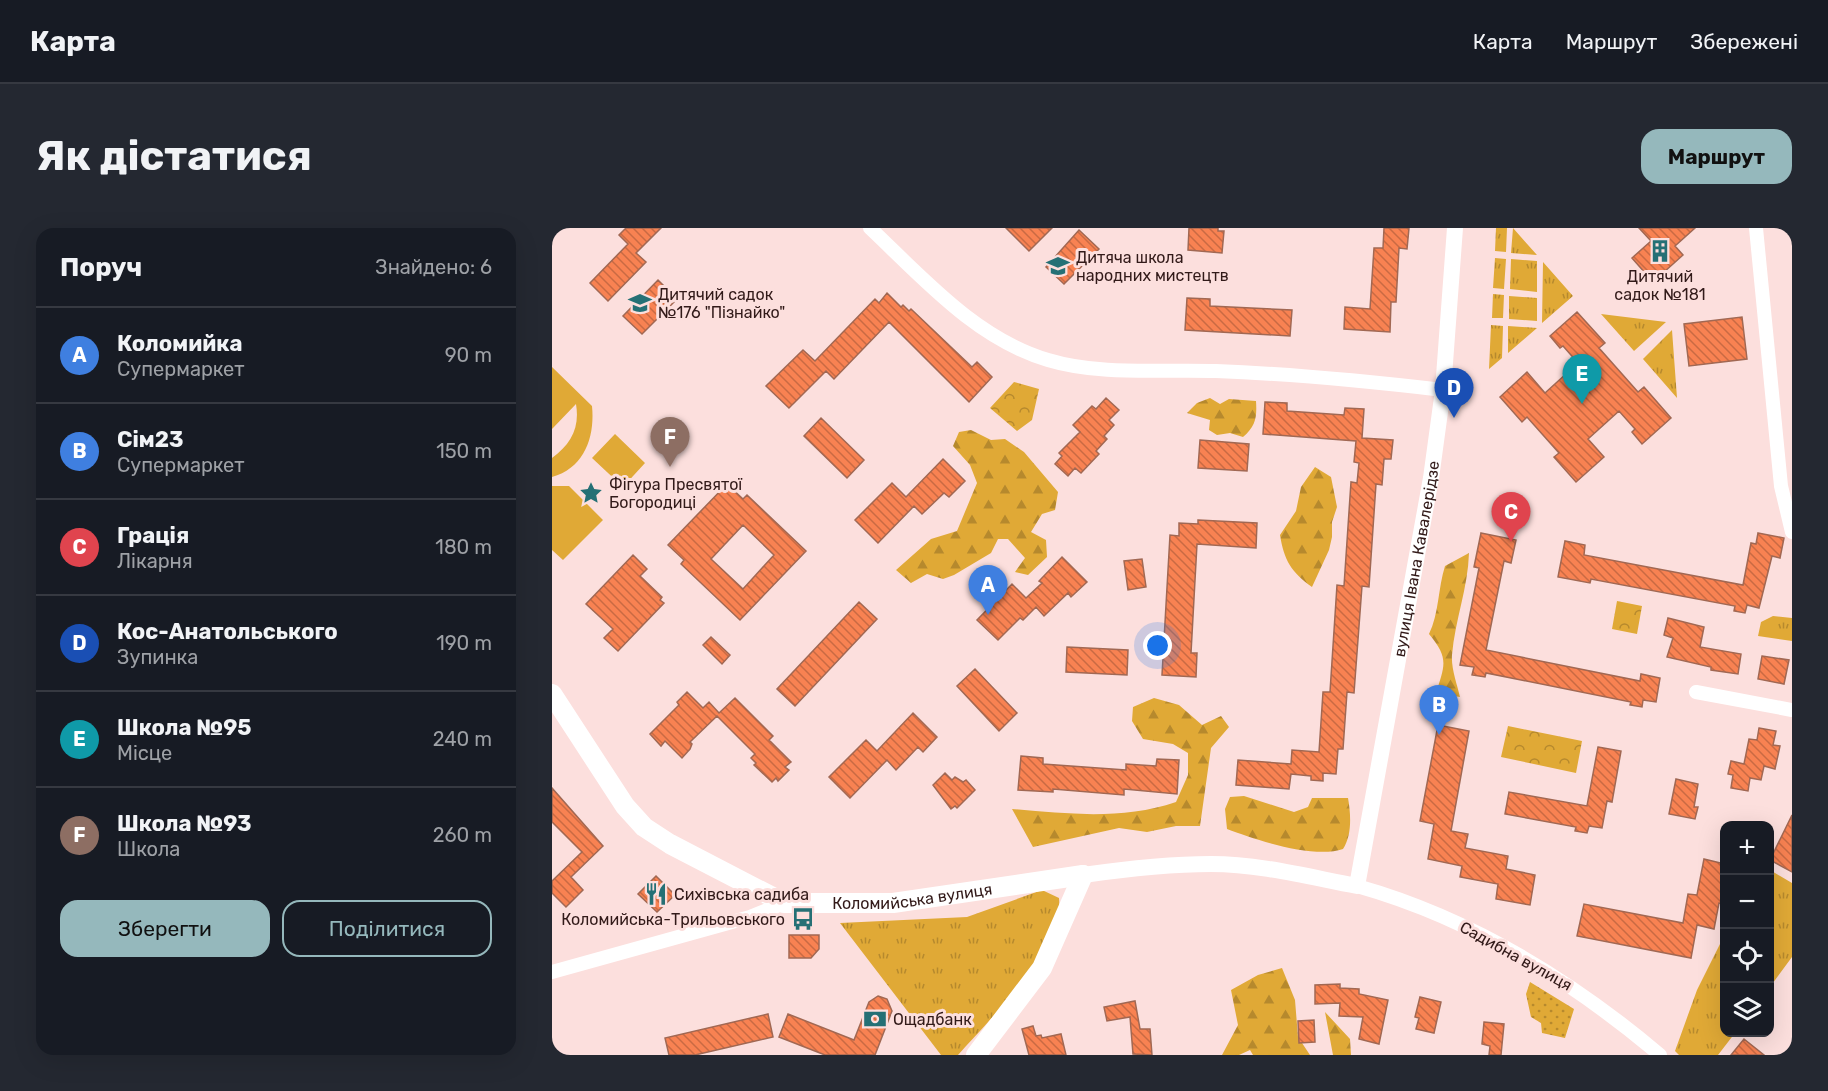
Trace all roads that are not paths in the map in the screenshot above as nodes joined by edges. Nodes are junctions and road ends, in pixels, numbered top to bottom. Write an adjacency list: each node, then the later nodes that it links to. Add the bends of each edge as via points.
1 (870, 228): 4 (street, via 982,327 1048,360 1112,369 1311,375)
2 (1455, 228): 4 (street, вулиця Івана Кавалерідзе)
3 (1756, 228): 5 (street, via 1781,486)
4 (1443, 390): 10 (street, вулиця Івана Кавалерідзе, via 1421,542)
5 (1792, 532)
6 (1696, 692): 8 (street)
7 (552, 694): 11 (main road, Коломийська вулиця, via 625,806 644,827)
8 (1792, 710)
9 (1083, 875): 10 (street, Коломийська вулиця, via 1213,864 1297,873); 11 (main road, Коломийська вулиця, via 893,903); 13 (main road, via 1042,968)
10 (1357, 886): 14 (street, Садибна вулиця, via 1444,916 1542,967 1589,998)
11 (784, 903): 12 (street, via 750,917)
12 (552, 972)
13 (976, 1055)
14 (1660, 1055)

